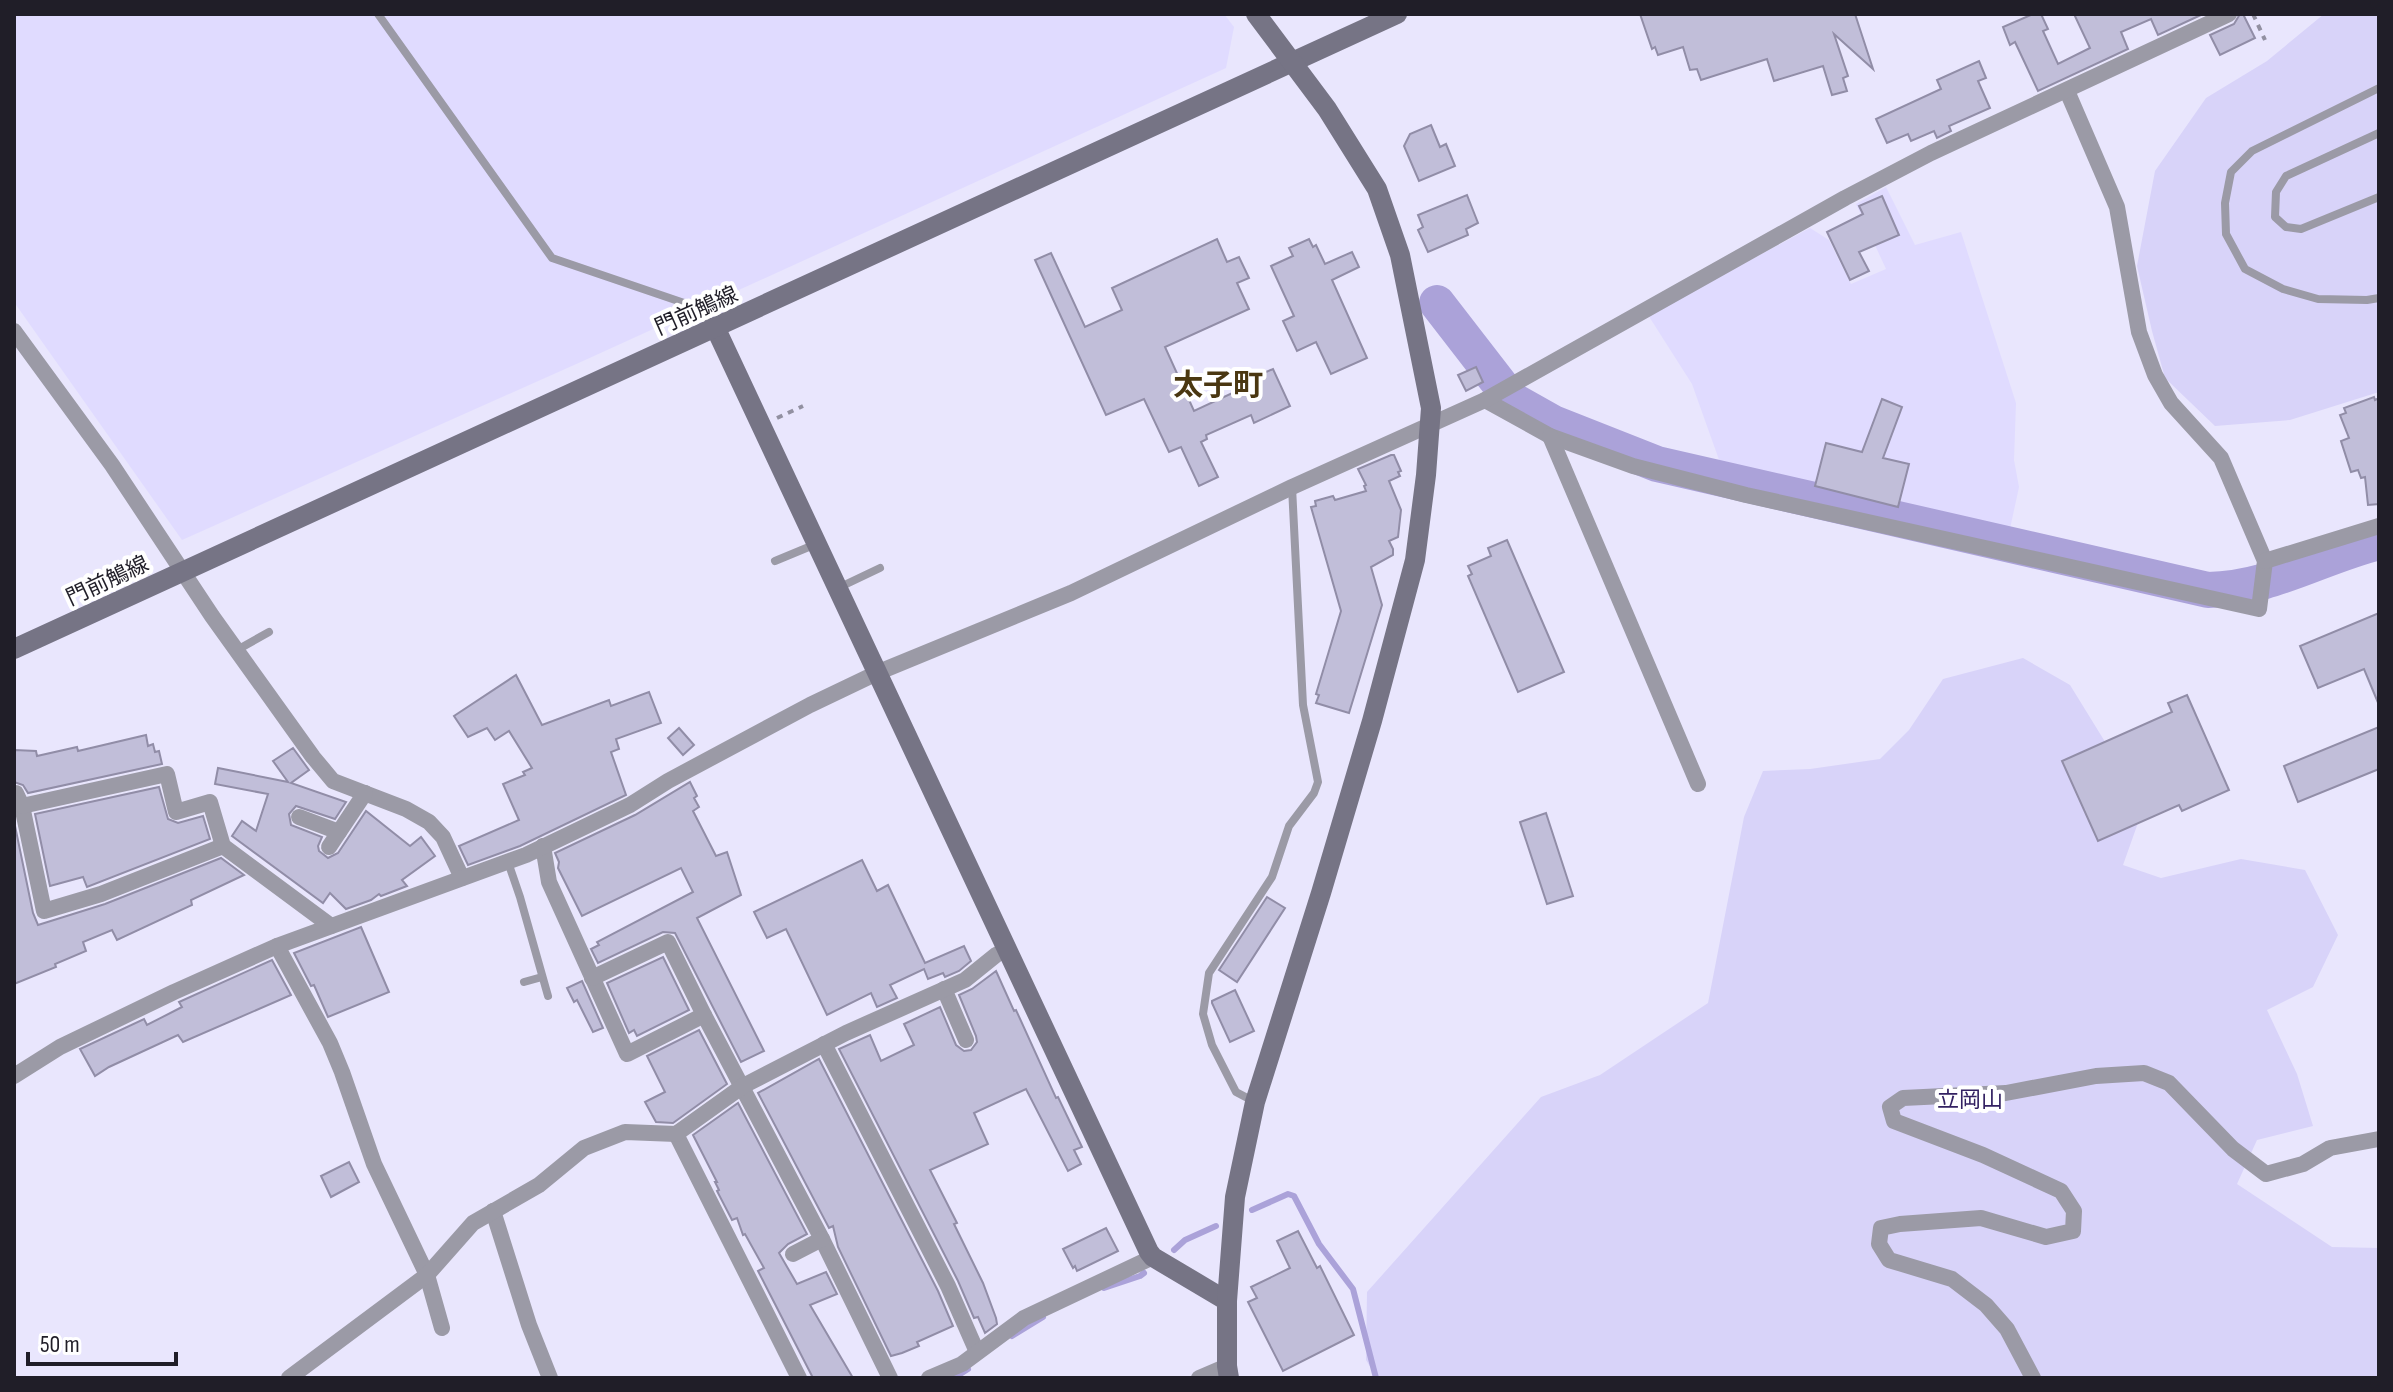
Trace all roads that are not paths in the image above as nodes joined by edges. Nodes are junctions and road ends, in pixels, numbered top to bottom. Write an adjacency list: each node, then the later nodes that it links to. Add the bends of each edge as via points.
1 (378, 14): 11 (lane, via 552,258 693,306)
2 (1256, 14): 5 (street)
3 (1397, 14): 5 (street, 門前鵤線)
4 (2229, 14): 7 (street)
5 (1291, 63): 11 (street, 門前鵤線); 14 (street, via 1377,189 1400,255)
6 (2379, 88): 10 (lane, via 2252,151 2231,172 2225,203 2226,234 2245,269 2283,289 2318,299)
7 (2067, 91): 13 (street, via 1845,198); 20 (street, via 2117,207 2139,332 2155,375 2171,403 2221,458)
8 (2379, 133): 9 (lane, via 2286,176 2276,192 2275,217 2286,227 2301,229)
9 (2379, 197)
10 (2379, 298)
11 (715, 327): 18 (street); 22 (street, 門前鵤線)
12 (15, 333): 22 (street)
13 (1497, 393): 14 (street); 15 (street)
14 (1430, 423): 16 (street); 51 (street, via 1415,560 1372,721)
15 (1550, 436): 20 (street, via 1633,466 1746,495 2259,609); 28 (street)
16 (1292, 487): 27 (street, via 1071,593); 51 (lane, via 1303,705 1318,782 1289,826 1272,877 1209,973 1203,1014 1236,1092)
17 (2379, 526): 20 (street)
18 (817, 544): 19 (lane); 23 (street)
19 (775, 561)
20 (2265, 561)
21 (880, 568): 23 (lane)
22 (184, 571): 25 (street, 門前鵤線); 26 (street)
23 (838, 588): 27 (street)
24 (269, 632): 26 (lane)
25 (14, 649)
26 (237, 650): 29 (street, via 333,781)
27 (879, 672): 34 (street); 40 (street)
28 (1698, 784)
29 (365, 793): 31 (street); 37 (street, via 429,822 443,837)
30 (299, 817): 31 (street)
31 (339, 832): 35 (street)
32 (21, 833): 33 (street, via 44,911); 33 (street, via 19,799 167,774 176,812 210,802)
33 (223, 846): 38 (street)
34 (543, 846): 36 (street); 42 (street, via 549,882)
35 (329, 847)
36 (508, 861): 37 (street); 41 (lane)
37 (462, 878): 38 (street)
38 (331, 926): 39 (street)
39 (277, 946): 49 (street); 58 (street, via 330,1043 374,1164)
40 (1007, 949): 44 (street); 57 (street)
41 (542, 977): 43 (lane); 45 (lane)
42 (592, 978): 46 (street, via 668,942); 46 (street, via 627,1054)
43 (524, 982)
44 (944, 989): 47 (street); 48 (street)
45 (548, 996)
46 (704, 1015): 50 (street)
47 (966, 1040)
48 (824, 1044): 50 (street); 61 (street)
49 (16, 1070)
50 (743, 1086): 52 (street); 55 (street)
51 (1255, 1102): 59 (street, via 1235,1197)
52 (676, 1134): 54 (street, via 625,1132 584,1148 539,1185); 65 (street)
53 (2379, 1139): 69 (street, via 2330,1148 2303,1164 2266,1174 2233,1149 2169,1083 2144,1073 2006,1093 1903,1098 1890,1107 1894,1121 2061,1191 2074,1211 2073,1231 2046,1237 1981,1218 1881,1228 1879,1244 1889,1260 1952,1279 1986,1305 2007,1329)
54 (493, 1211): 58 (street, via 473,1223); 64 (street)
55 (822, 1239): 56 (street); 66 (street)
56 (793, 1254)
57 (1153, 1257): 59 (street); 61 (street, via 1024,1318)
58 (427, 1275): 60 (street); 63 (street)
59 (1227, 1301): 62 (street)
60 (442, 1328)
61 (977, 1352): 67 (street)
62 (1228, 1372): 68 (street)
63 (289, 1378)
64 (550, 1378)
65 (799, 1378)
66 (890, 1378)
67 (929, 1378)
68 (1199, 1378)
69 (2033, 1378)

